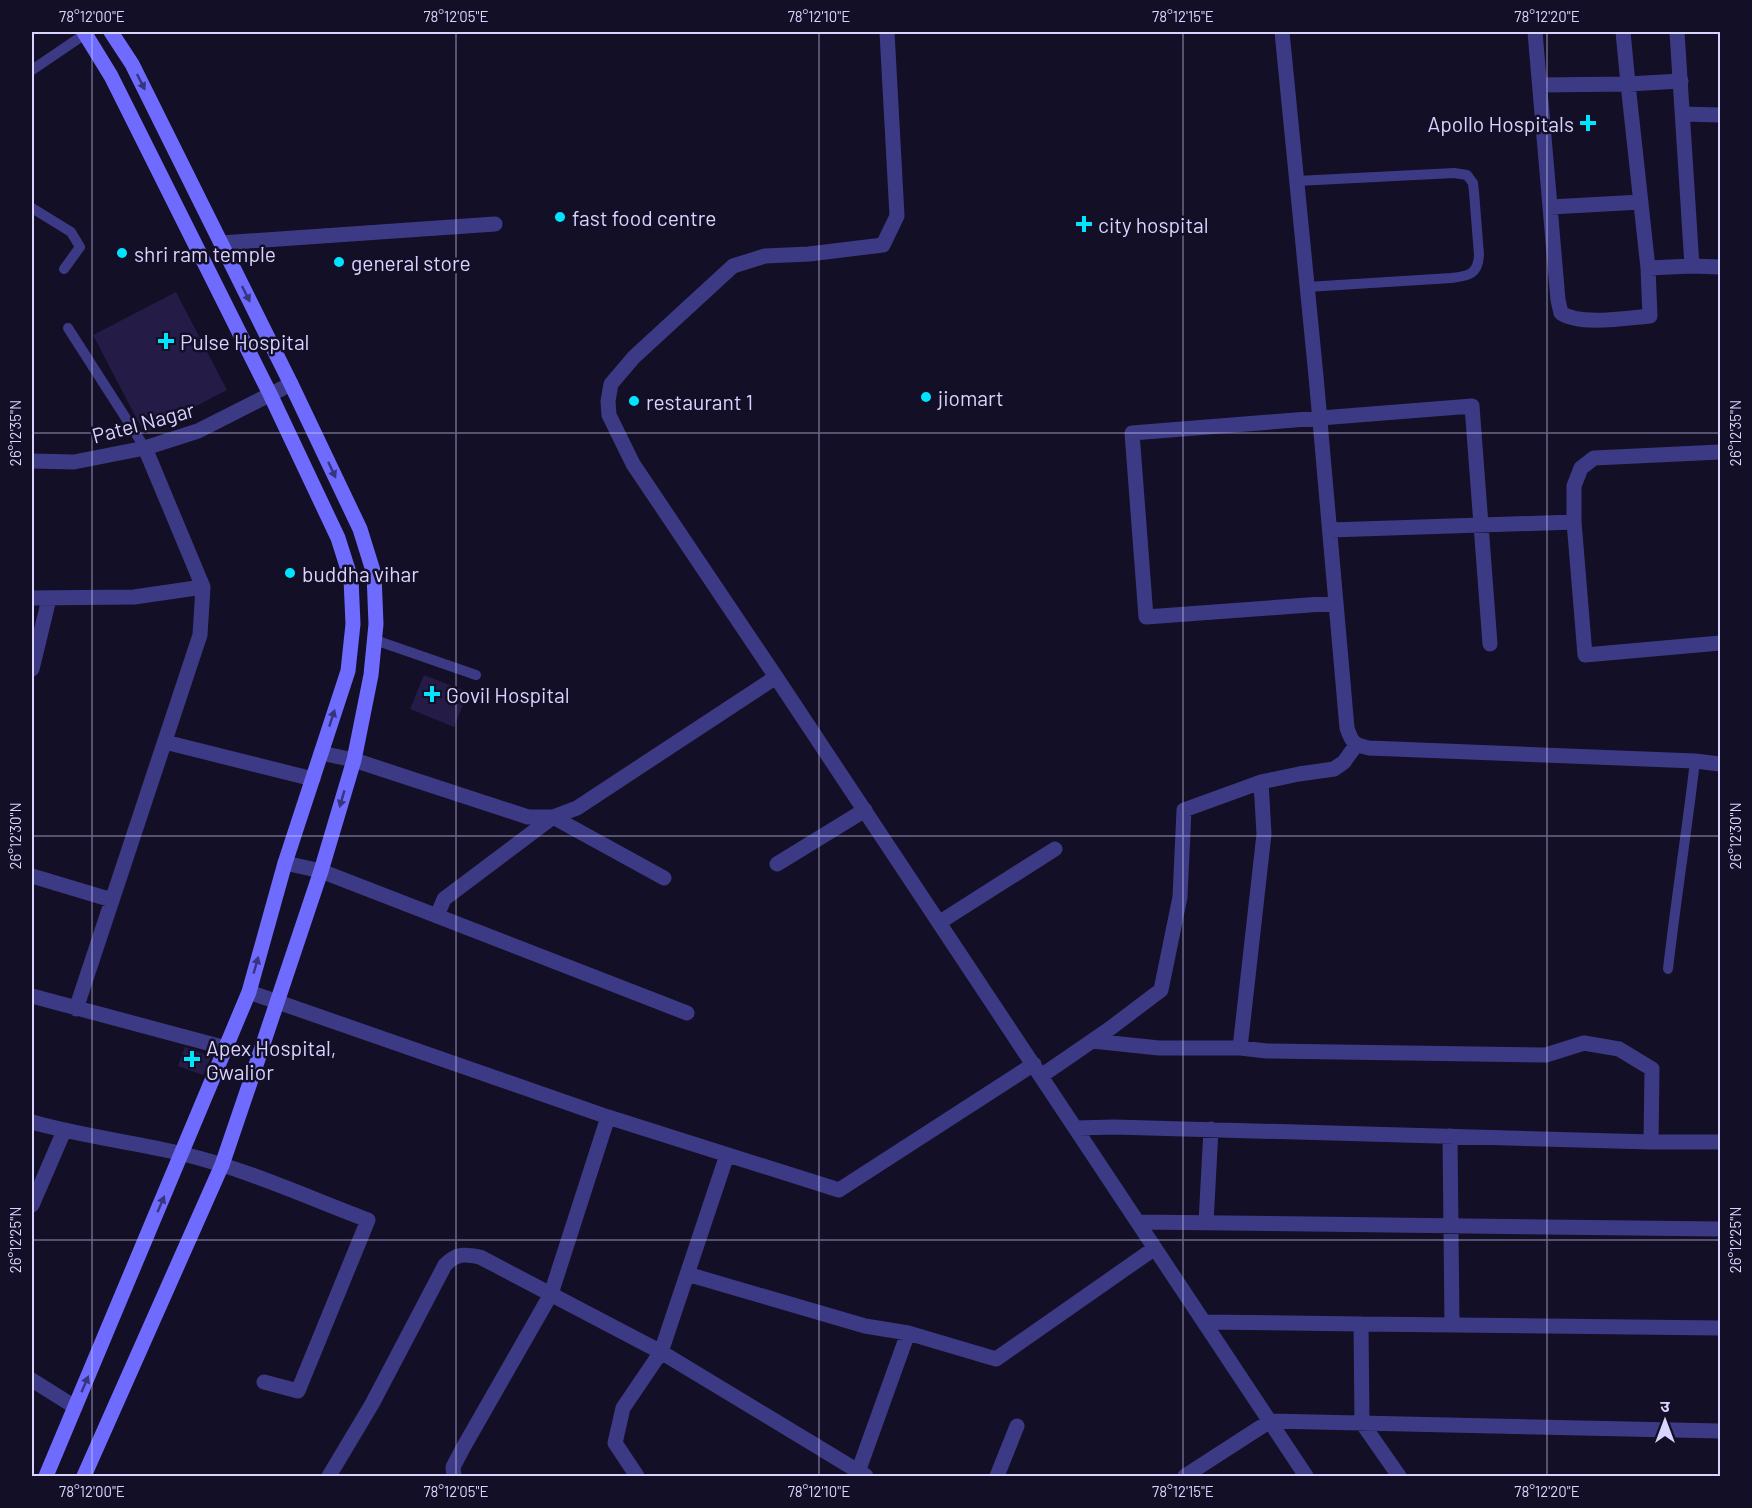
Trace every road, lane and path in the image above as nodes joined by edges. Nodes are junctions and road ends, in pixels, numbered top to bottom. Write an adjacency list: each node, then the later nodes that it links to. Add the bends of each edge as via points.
1 (85, 32): 8 (lane); 27 (main road, via 111,76)
2 (111, 32): 19 (main road, one-way to 19, via 132,64)
3 (887, 32): 44 (street, via 897,216 883,245 765,256 733,266 634,357 611,384 608,401 609,415 633,465)
4 (1282, 32): 14 (street)
5 (1535, 32): 11 (street)
6 (1623, 32): 10 (street)
7 (1677, 32): 9 (street)
8 (32, 70)
9 (1681, 81): 10 (street); 12 (street)
10 (1628, 84): 11 (street); 15 (street)
11 (1540, 85): 16 (street)
12 (1683, 114): 13 (street); 20 (street)
13 (1720, 115)
14 (1298, 181): 24 (street); 24 (lane, via 1454,173 1467,175 1474,192 1479,255 1475,271 1451,278)
15 (1641, 202): 16 (street); 22 (street)
16 (1550, 207): 22 (street, via 1558,300 1561,313 1568,318 1582,321 1650,316)
17 (32, 208): 23 (lane, via 71,232 80,247)
18 (495, 224): 19 (street)
19 (221, 243): 26 (main road, one-way to 26)
20 (1692, 266): 21 (street); 22 (street)
21 (1720, 267)
22 (1647, 268)
23 (64, 269)
24 (1307, 287): 28 (street)
25 (68, 328): 29 (lane)
26 (291, 384): 27 (street, Patel Nagar); 39 (main road, one-way to 39, via 360,530 374,574)
27 (270, 394): 29 (street, Patel Nagar, via 198,431); 47 (main road, one-way to 27, via 348,670 353,624 351,579 338,538)
28 (1320, 418): 33 (street, via 1472,406); 34 (street); 38 (street, via 1132,433 1146,617)
29 (145, 448): 31 (street, Patel Nagar, via 74,462); 35 (street)
30 (1720, 452): 32 (street, via 1594,458 1581,468 1574,486)
31 (32, 461)
32 (1574, 522): 33 (street); 40 (street, via 1585,655)
33 (1481, 525): 34 (street); 41 (street)
34 (1330, 530): 38 (street)
35 (203, 587): 37 (street, via 134,597); 45 (street, via 200,635)
36 (32, 598): 37 (street)
37 (49, 598): 42 (street)
38 (1336, 603): 46 (street, via 1347,728)
39 (375, 640): 43 (lane); 48 (main road)
40 (1720, 643)
41 (1490, 644)
42 (32, 669)
43 (476, 675)
44 (777, 677): 53 (street); 54 (street, via 577,808)
45 (165, 742): 51 (street); 61 (street)
46 (1356, 745): 49 (street); 52 (street, via 1334,769)
47 (321, 753): 48 (street); 51 (main road)
48 (354, 760): 54 (street, via 528,817); 58 (main road, one-way to 58)
49 (1695, 761): 50 (street); 64 (lane)
50 (1720, 765)
51 (313, 779): 56 (main road)
52 (1261, 782): 70 (street, via 1184,810 1180,897 1161,990); 72 (street, via 1264,834)
53 (865, 810): 57 (street); 63 (street)
54 (553, 817): 60 (street); 62 (street, via 444,899)
55 (1055, 849): 63 (street)
56 (285, 863): 58 (street); 65 (main road, one-way to 56)
57 (777, 864)
58 (321, 870): 62 (street); 67 (main road)
59 (32, 876): 61 (street)
60 (664, 878)
61 (112, 900): 68 (street)
62 (437, 915): 69 (street)
63 (940, 922): 73 (street)
64 (1668, 969)
65 (249, 992): 67 (street); 71 (main road)
66 (32, 996): 68 (street)
67 (278, 1002): 74 (street); 84 (main road)
68 (76, 1009): 71 (street)
69 (687, 1013)
70 (1092, 1041): 72 (street, via 1159,1048); 73 (street)
71 (226, 1048): 82 (main road)
72 (1240, 1048): 80 (street, via 1546,1055 1584,1044 1619,1049 1653,1069)
73 (1037, 1070): 76 (street); 83 (street, via 839,1190)
74 (608, 1117): 83 (street); 92 (street)
75 (32, 1122): 78 (street)
76 (1076, 1128): 77 (street); 86 (street)
77 (1211, 1129): 79 (street); 87 (street)
78 (64, 1131): 82 (street); 85 (street)
79 (1450, 1136): 80 (street); 88 (street)
80 (1651, 1142): 81 (street)
81 (1720, 1142)
82 (182, 1154): 84 (street); 101 (main road, one-way to 82)
83 (727, 1155): 91 (street)
84 (222, 1165): 100 (street, via 368,1220 298,1391); 108 (main road)
85 (32, 1205)
86 (1138, 1222): 87 (street); 90 (street)
87 (1206, 1223): 88 (street)
88 (1451, 1226): 89 (street); 95 (street)
89 (1720, 1229)
90 (1155, 1248): 93 (street); 97 (street, via 996,1359)
91 (687, 1274): 97 (street, via 866,1326); 98 (street)
92 (551, 1294): 98 (street); 109 (street, via 480,1257 465,1254 452,1258 444,1265 372,1404); 110 (street, via 463,1448 453,1467)
93 (1204, 1322): 94 (street); 102 (street)
94 (1361, 1324): 95 (street); 103 (street)
95 (1452, 1325): 96 (street)
96 (1720, 1328)
97 (908, 1333): 106 (street)
98 (661, 1352): 106 (street); 111 (street, via 623,1408 615,1443)
99 (32, 1380): 101 (street)
100 (264, 1382)
101 (75, 1407): 107 (main road)
102 (1270, 1421): 103 (street); 113 (street); 114 (street)
103 (1362, 1423): 105 (street); 115 (street)
104 (1017, 1426): 112 (street)
105 (1720, 1431)
106 (862, 1474)
107 (46, 1476)
108 (84, 1476)
109 (329, 1476)
110 (454, 1476)
111 (637, 1476)
112 (997, 1476)
113 (1185, 1476)
114 (1306, 1476)
115 (1399, 1476)

